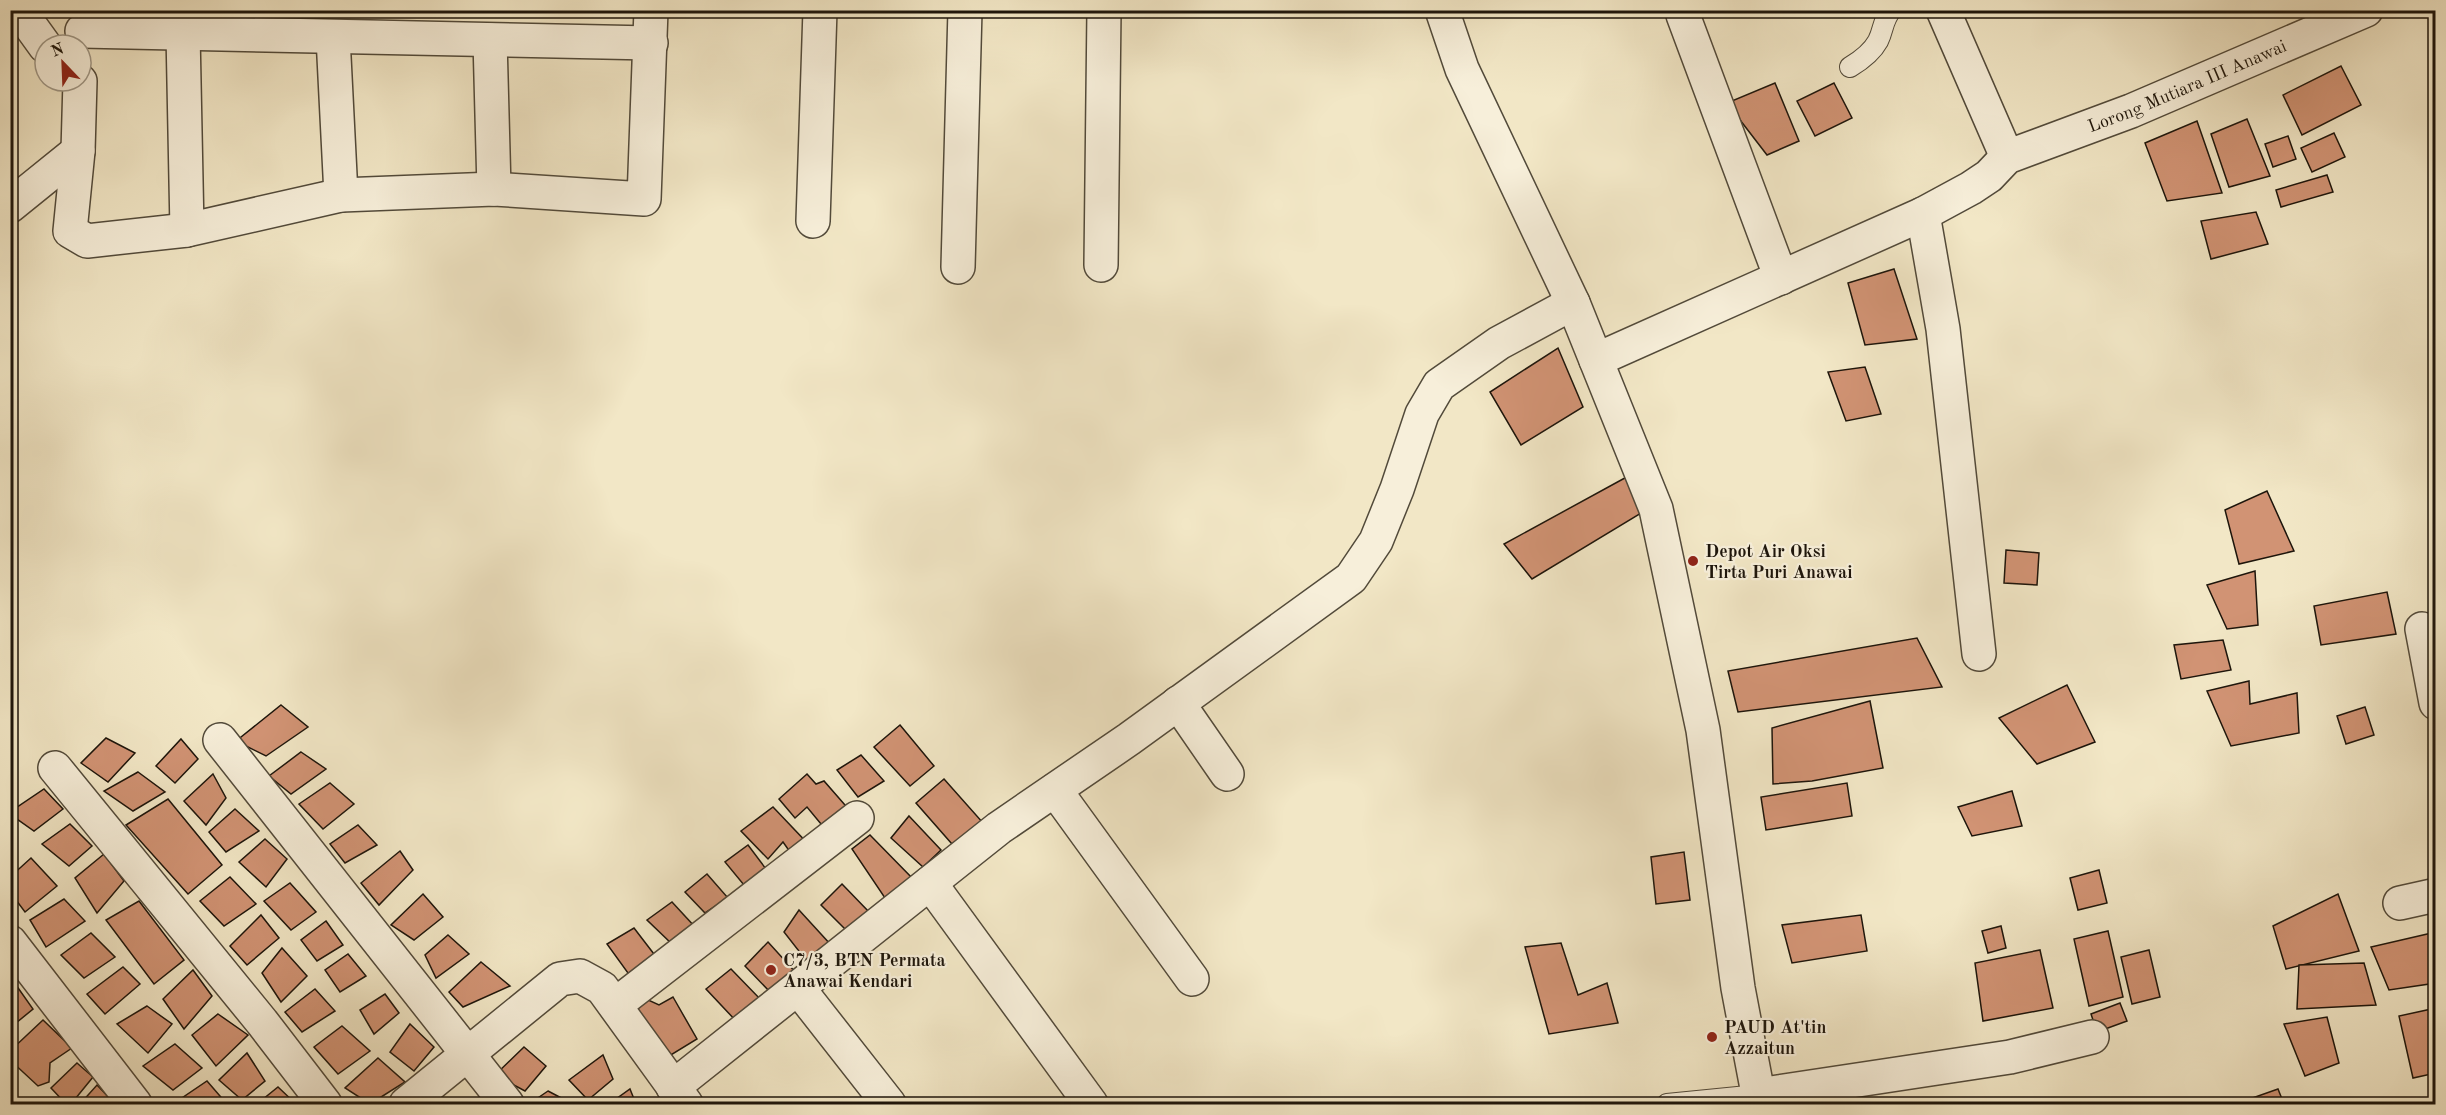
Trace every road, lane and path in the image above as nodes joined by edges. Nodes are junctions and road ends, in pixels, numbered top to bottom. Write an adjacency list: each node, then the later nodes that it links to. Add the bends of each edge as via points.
1 (19, 10): 12 (street)
2 (651, 10): 16 (street)
3 (820, 10): 25 (street)
4 (965, 10): 28 (street)
5 (1104, 10): 27 (street)
6 (1442, 10): 30 (street, via 1462,69)
7 (1891, 10): 17 (lane, via 1883,20 1878,41 1862,60)
8 (1943, 10): 20 (street)
9 (2356, 13): 20 (street, Lorong Mutiara III Anawai, via 2131,111)
10 (1683, 15): 29 (street)
11 (82, 21): 13 (street)
12 (36, 33)
13 (183, 33): 14 (street); 26 (street)
14 (333, 37): 15 (street); 22 (street)
15 (490, 40): 16 (street); 21 (street)
16 (651, 43): 21 (street, via 644,199)
17 (1850, 67)
18 (78, 93): 19 (street)
19 (78, 151): 23 (street); 26 (street, via 70,231 87,241)
20 (2007, 158): 24 (street, via 1989,176)
21 (494, 189): 22 (street)
22 (341, 195): 26 (street)
23 (10, 206)
24 (1923, 214): 29 (street); 33 (street, via 1943,329)
25 (813, 221)
26 (187, 230)
27 (1101, 265)
28 (958, 267)
29 (1781, 278): 31 (street)
30 (1573, 303): 31 (street); 34 (street, via 1499,343 1439,385 1422,414 1376,541 1351,578)
31 (1596, 360): 51 (street, via 1656,509 1702,730 1738,988)
32 (2422, 628): 35 (street)
33 (1979, 654)
34 (1178, 703): 38 (street); 39 (street)
35 (2436, 703)
36 (220, 740): 49 (street)
37 (55, 768): 53 (street)
38 (1227, 774)
39 (1055, 790): 41 (street); 45 (street)
40 (857, 818): 47 (street)
41 (930, 883): 46 (street); 57 (street)
42 (2436, 895): 43 (street)
43 (2400, 903)
44 (10, 942): 52 (street)
45 (1192, 979)
46 (798, 988): 50 (street); 56 (street)
47 (615, 1005): 49 (street, via 590,980 580,976 560,979); 50 (street)
48 (2092, 1036): 51 (street, via 2010,1057)
49 (468, 1054): 54 (street); 55 (street)
50 (680, 1096)
51 (1759, 1100): 58 (lane)
52 (135, 1104)
53 (325, 1104)
54 (406, 1104)
55 (507, 1104)
56 (889, 1104)
57 (1091, 1104)
58 (1667, 1104)

